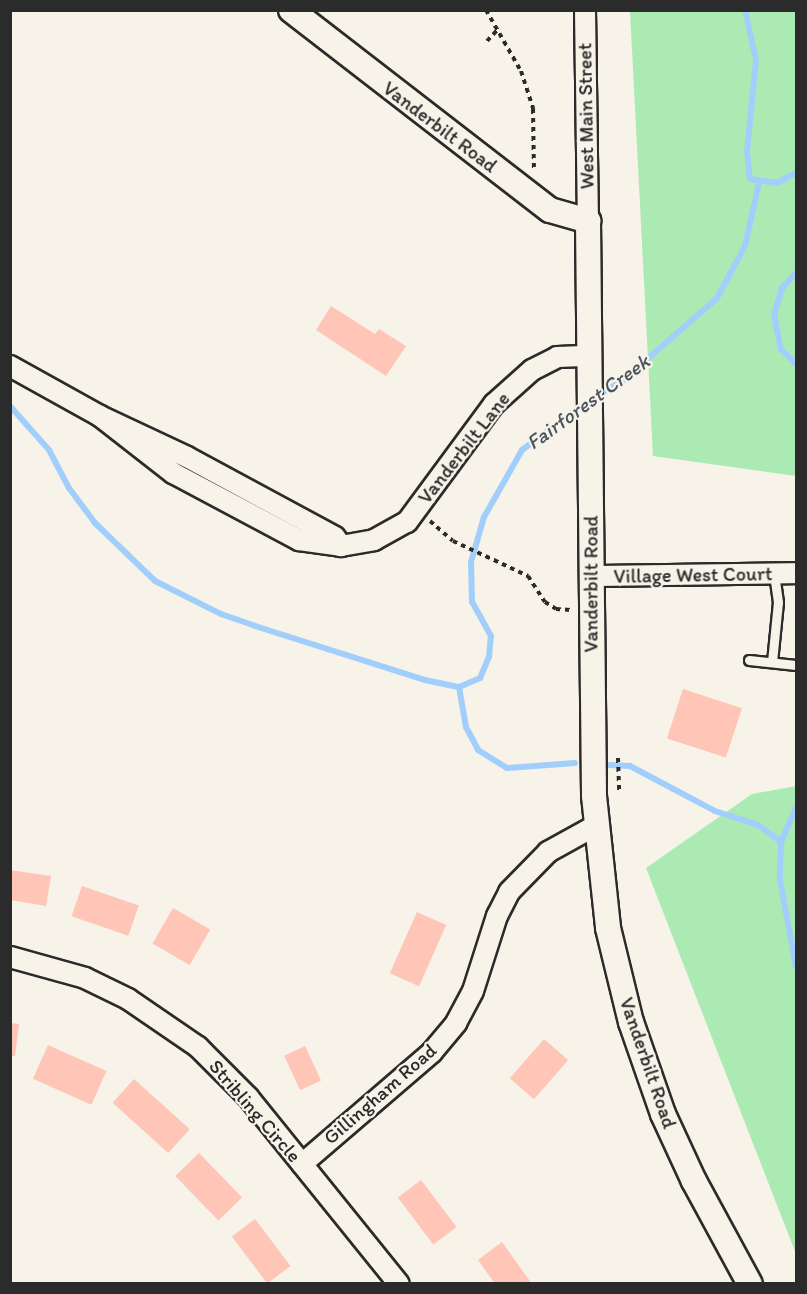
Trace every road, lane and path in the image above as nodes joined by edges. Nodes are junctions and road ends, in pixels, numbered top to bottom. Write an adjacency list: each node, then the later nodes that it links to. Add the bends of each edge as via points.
1 (291, 10): 6 (street, Vanderbilt Road)
2 (486, 10): 4 (path)
3 (585, 10): 7 (street, West Main Street)
4 (499, 28): 5 (path); 6 (path, via 521,71 533,109 534,172)
5 (487, 41)
6 (550, 210): 7 (street, Vanderbilt Road)
7 (588, 221): 8 (street, Vanderbilt Road)
8 (589, 359): 10 (street, Vanderbilt Lane, via 568,355 547,361 506,391); 13 (street, Vanderbilt Road)
9 (10, 366): 10 (street, Vanderbilt Lane, via 335,537 341,546 388,534 407,522)
10 (417, 509): 14 (path, via 453,541 528,576 545,602 556,609)
11 (796, 573): 12 (street, Village West Court)
12 (774, 574): 13 (street, Village West Court); 16 (lane, via 778,602)
13 (590, 576): 18 (street, Vanderbilt Road)
14 (575, 610)
15 (749, 660): 16 (lane)
16 (772, 662): 17 (lane)
17 (796, 665)
18 (595, 826): 20 (street, Gillingham Road, via 548,852 509,892 497,916 473,991 456,1023 432,1052); 22 (street, Vanderbilt Road, via 608,928 631,1022 676,1143)
19 (10, 957): 20 (street, Stribling Circle, via 85,978 169,1025 224,1071)
20 (302, 1164): 21 (street, Stribling Circle)
21 (399, 1284)
22 (750, 1284)

